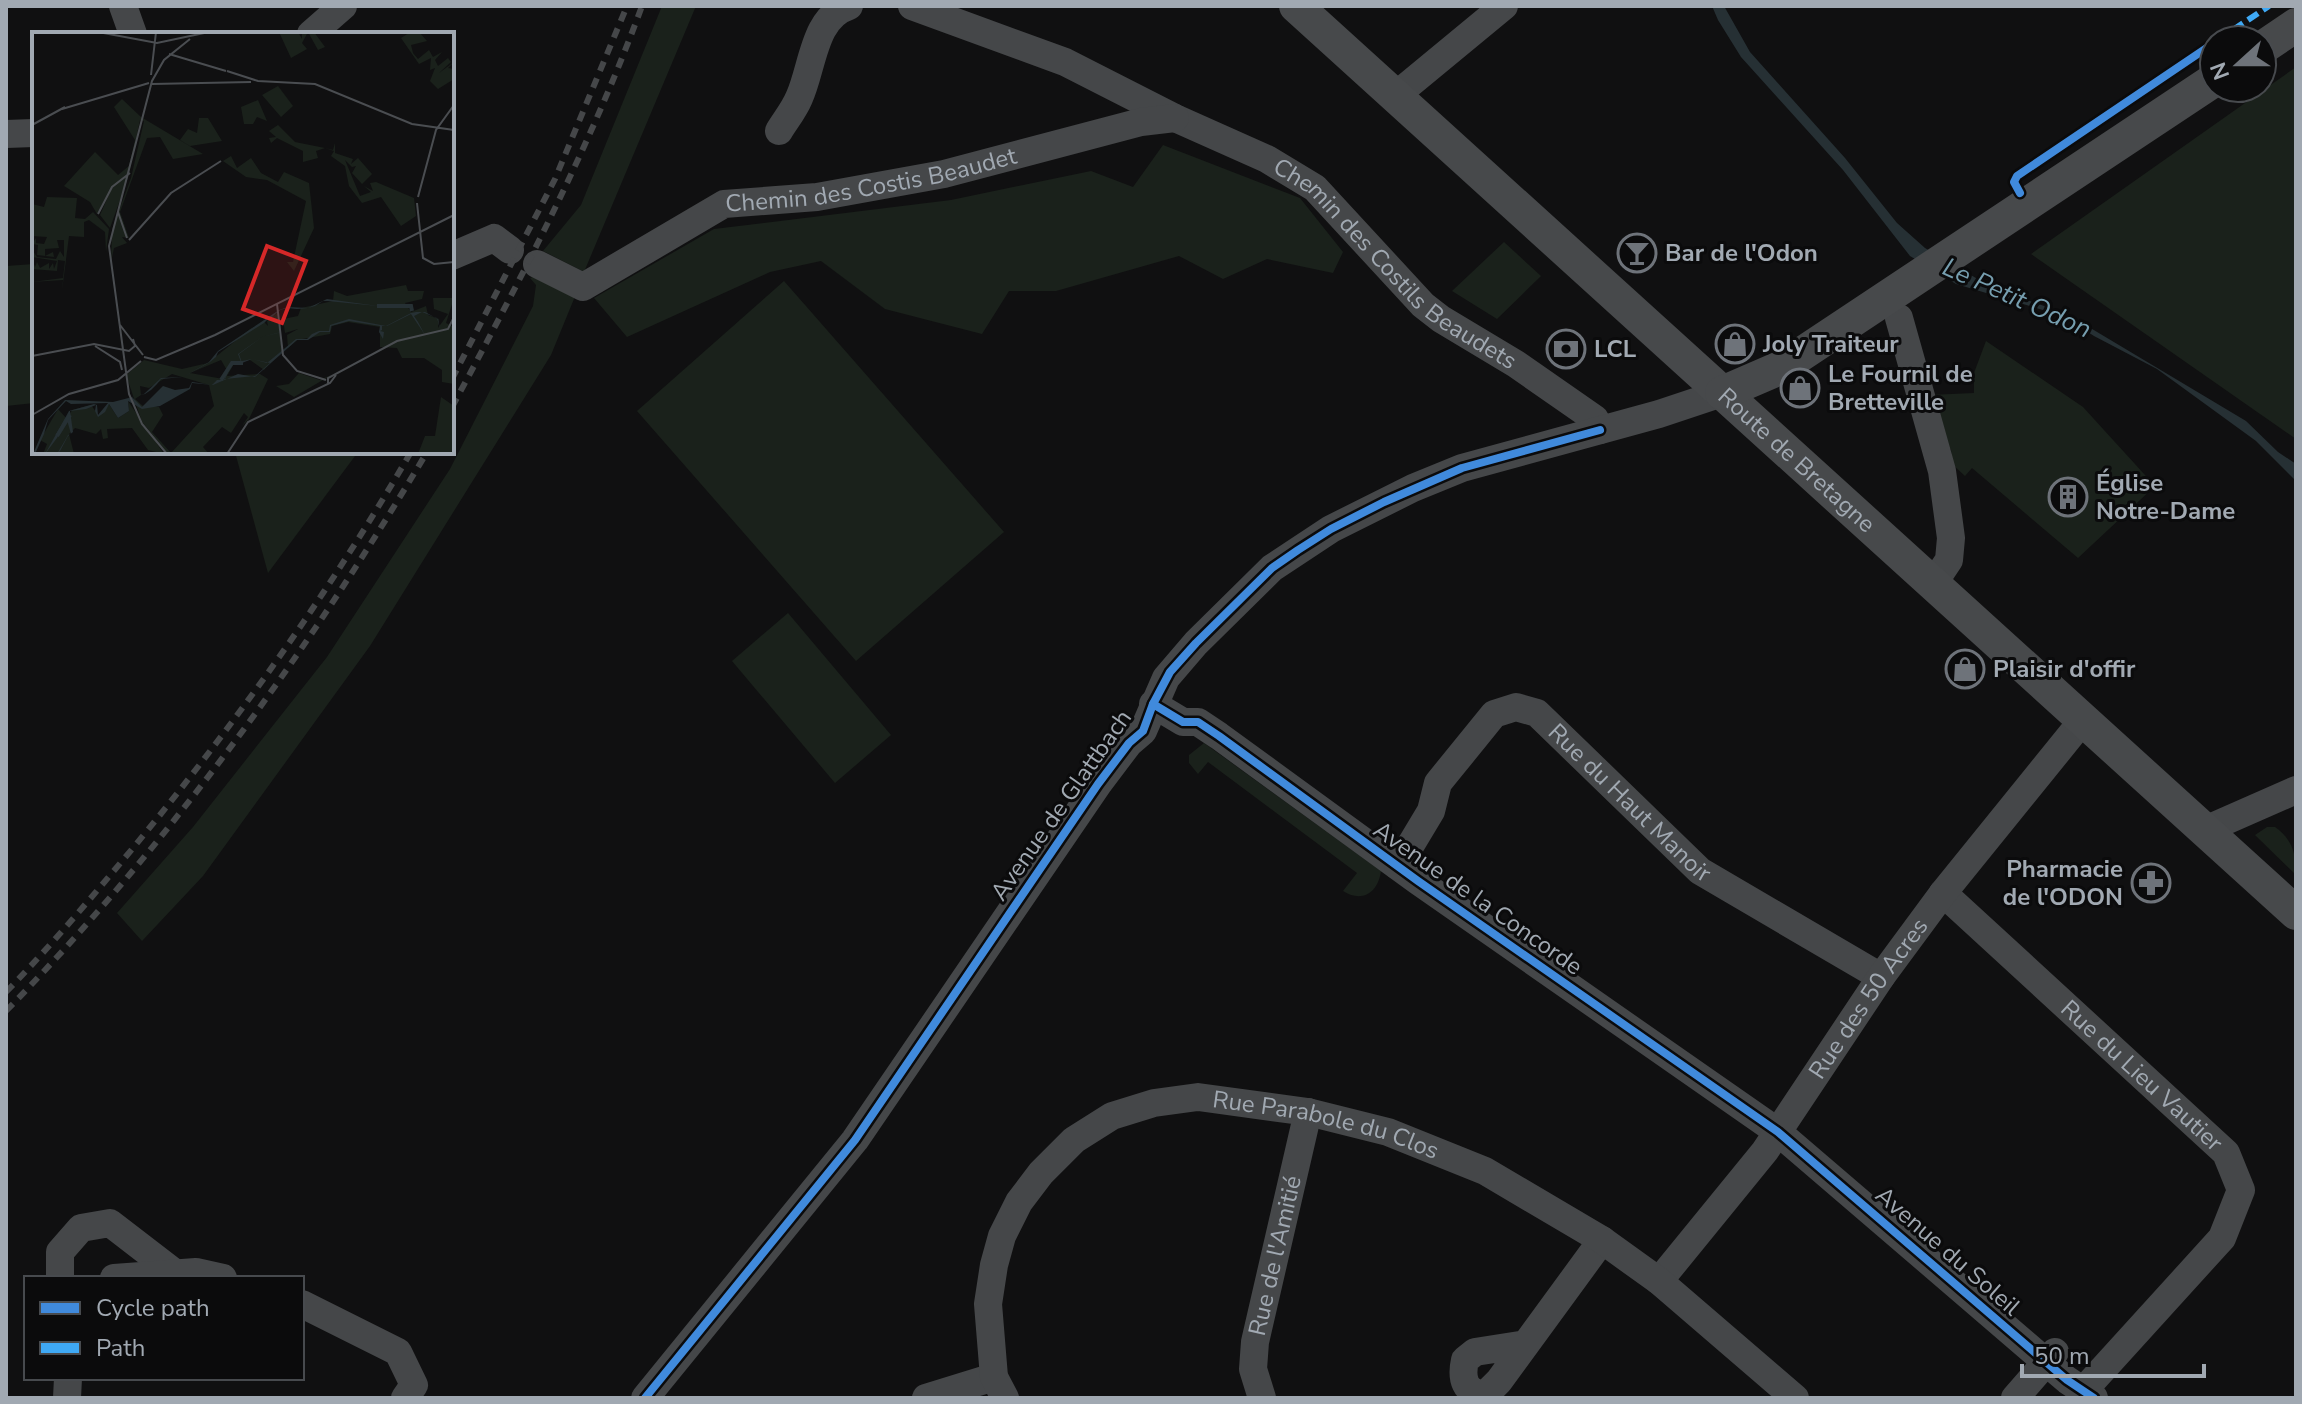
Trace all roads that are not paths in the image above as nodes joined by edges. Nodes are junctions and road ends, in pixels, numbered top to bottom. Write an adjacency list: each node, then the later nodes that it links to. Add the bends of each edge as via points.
1 (123, 6): 8 (street)
2 (343, 6): 9 (street)
3 (849, 6): 14 (street, via 835,10 822,30 799,99)
4 (912, 6): 13 (street, Chemin des Costils Beaudets, via 1065,62)
5 (1296, 6): 12 (main road, Route de Bretagne)
6 (1504, 6): 12 (street)
7 (2296, 25): 10 (main road)
8 (132, 32)
9 (313, 32)
10 (2278, 37)
11 (2198, 91): 21 (main road, via 1782,367)
12 (1395, 96): 21 (main road, Route de Bretagne)
13 (1175, 118): 19 (street, Chemin des Costis Beaudet, via 1141,122 944,174 817,197 724,204 583,287); 22 (street, Chemin des Costils Beaudets, via 1267,159 1315,188 1423,305 1595,419)
14 (779, 131)
15 (32, 133): 16 (street)
16 (6, 134)
17 (510, 250): 18 (street, via 494,238)
18 (454, 255)
19 (537, 264)
20 (1899, 318): 23 (street, via 1942,471 1951,538 1949,560)
21 (1722, 393): 22 (street, Avenue de Glattbach); 23 (main road, Route de Bretagne)
22 (1600, 430): 24 (street, Avenue de Glattbach, via 1462,468 1331,529 1272,568 1170,672)
23 (1933, 584): 25 (main road, Route de Bretagne)
24 (1153, 704): 28 (street, Avenue de la Concorde, via 1183,722 1198,722); 45 (street, Avenue de Glattbach, via 1143,731 1098,784 855,1140)
25 (2083, 720): 27 (main road, Route de Bretagne); 29 (street, Rue des 50 Acres)
26 (2296, 790): 27 (street)
27 (2205, 830): 30 (main road, Route de Bretagne)
28 (1398, 866): 31 (street, Rue du Haut Manoir, via 1431,811 1438,783 1494,714 1526,709 1537,713 1700,871); 33 (street, Avenue de la Concorde)
29 (1943, 893): 31 (street, Rue des 50 Acres); 42 (street, Rue du Lieu Vautier, via 2226,1153 2241,1190 2222,1238)
30 (2296, 913)
31 (1881, 977): 33 (street, Rue des 50 Acres)
32 (1308, 1112): 34 (street, Rue Parabole du Clos, via 1388,1132 1485,1171); 43 (street, Rue Parabole du Clos, via 1198,1097 1112,1116 1074,1140 1019,1202 1002,1236 988,1304); 47 (street, Rue de l'Amitié, via 1255,1342 1253,1369)
33 (1778, 1132): 39 (street, Rue des 50 Acres); 42 (street, Avenue du Soleil)
34 (1602, 1240): 39 (street, Rue Parabole du Clos); 41 (street)
35 (175, 1273): 36 (street, via 110,1223 81,1228 60,1252); 37 (street); 38 (street)
36 (60, 1276)
37 (138, 1276)
38 (214, 1276)
39 (1659, 1281): 48 (street, Rue Parabole du Clos)
40 (304, 1305): 44 (street, via 398,1352 414,1385)
41 (1526, 1344)
42 (2067, 1378): 49 (street, Rue du Lieu Vautier)
43 (1000, 1387): 46 (street)
44 (405, 1398)
45 (645, 1398)
46 (926, 1398)
47 (1262, 1398)
48 (1795, 1398)
49 (2015, 1398)

